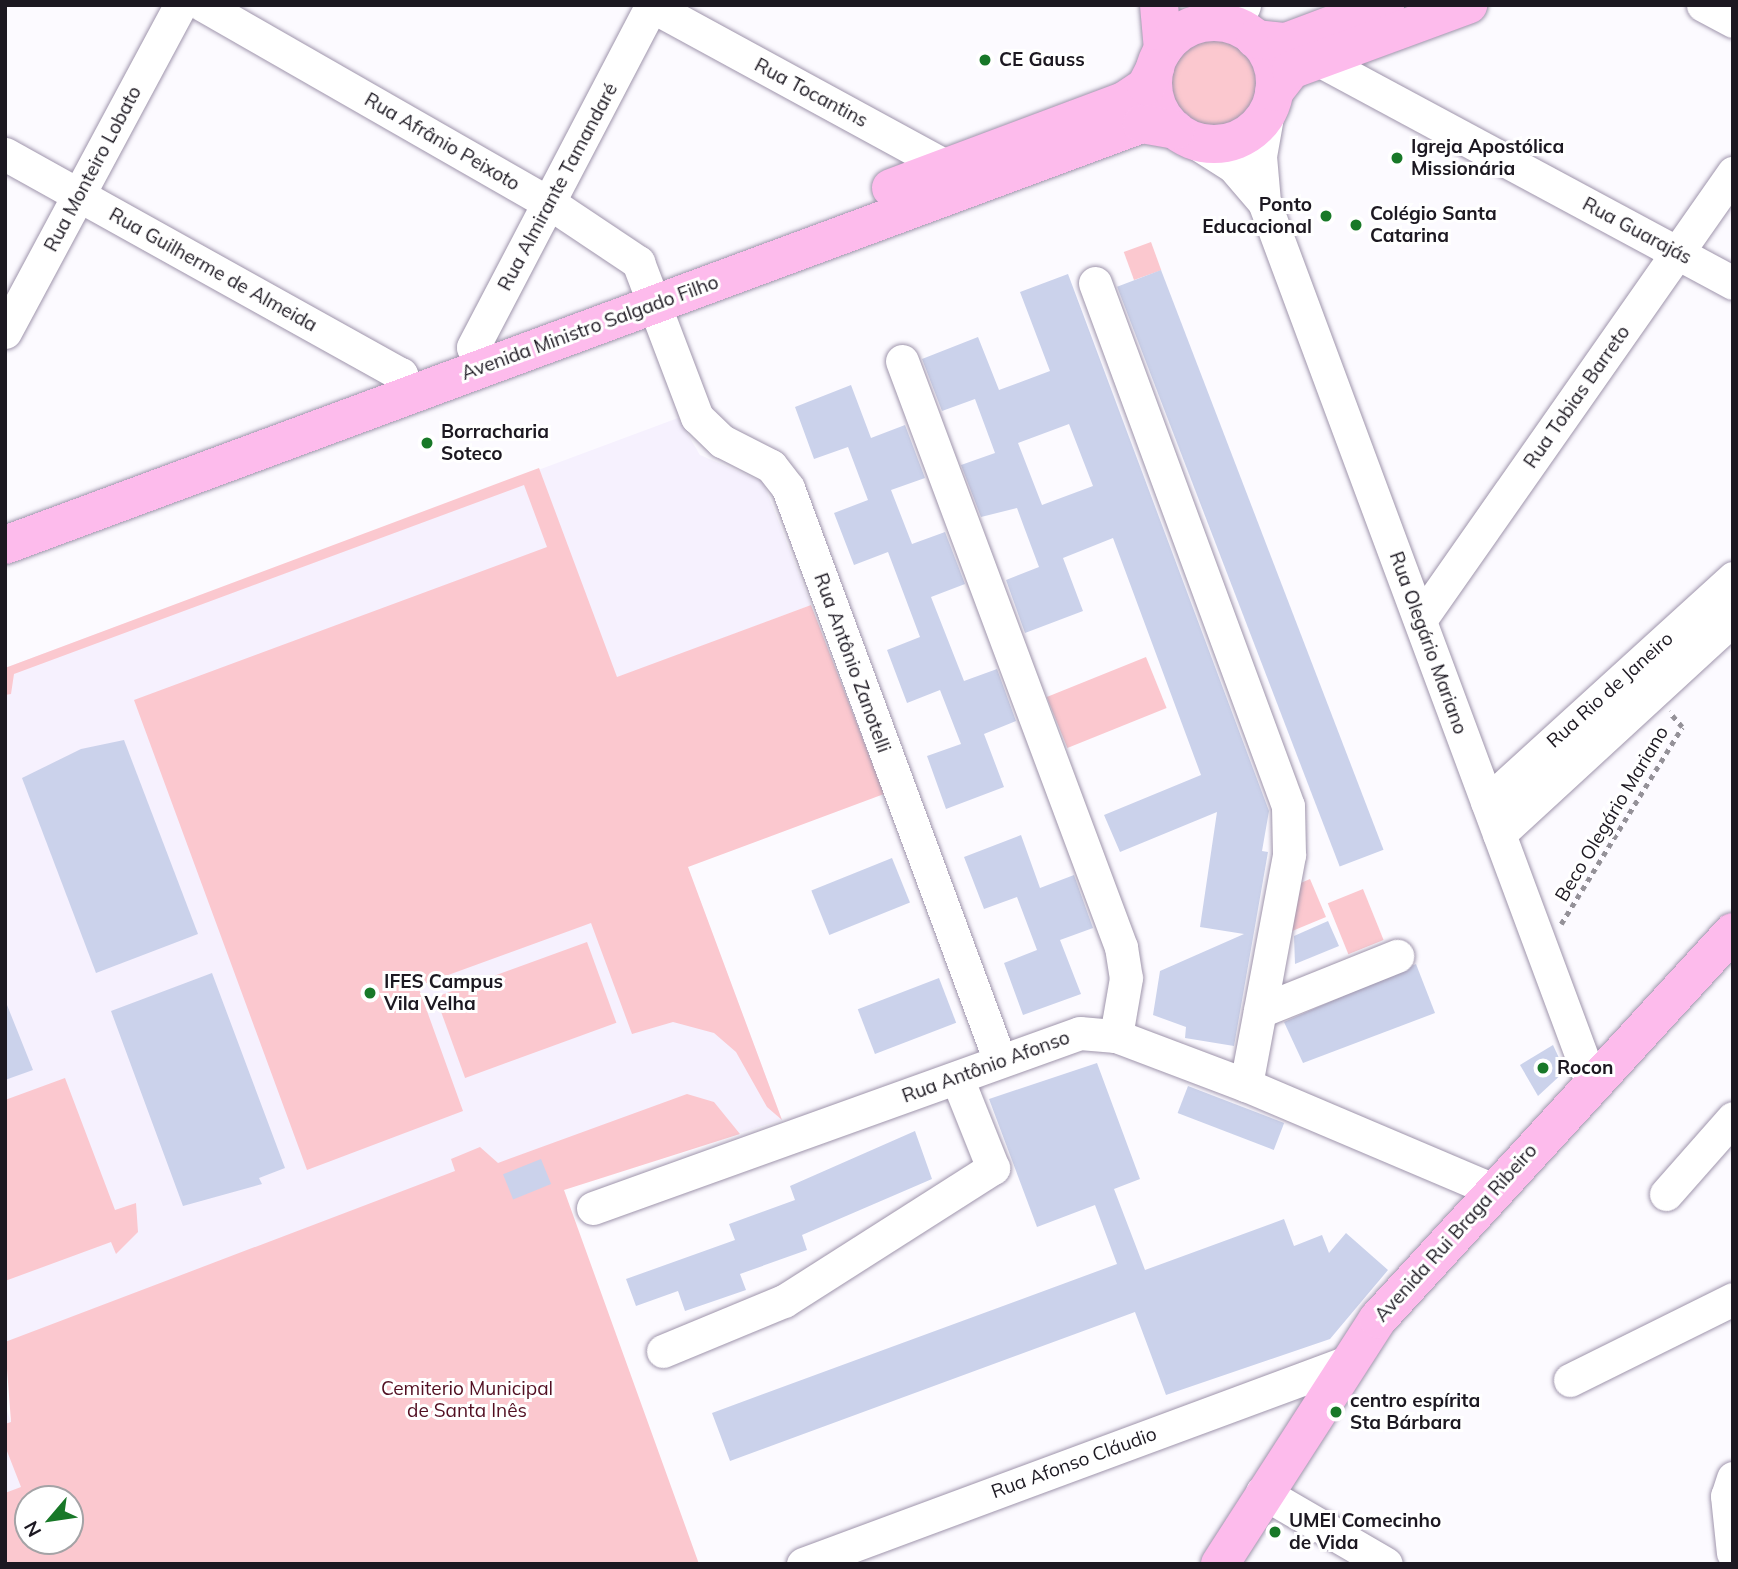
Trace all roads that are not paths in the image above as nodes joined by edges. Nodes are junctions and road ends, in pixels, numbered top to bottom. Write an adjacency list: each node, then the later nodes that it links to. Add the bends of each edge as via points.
1 (180, 5): 17 (street, Rua Monteiro Lobato)
2 (203, 5): 19 (street, Rua Afrânio Peixoto)
3 (1158, 5): 10 (main road)
4 (1385, 5): 8 (main road, via 1286,42)
5 (1468, 5): 11 (main road)
6 (1703, 5): 9 (street)
7 (651, 6): 16 (street, Rua Tocantins); 19 (street, Rua Almirante Tamandaré)
8 (1230, 19): 10 (main road, via 1192,26); 12 (main road, via 1271,63)
9 (1733, 21)
10 (1159, 59): 13 (main road, via 1155,97); 16 (main road, Avenida Ministro Salgado Filho, via 1146,86 1124,101)
11 (1320, 60): 12 (main road, via 1286,73); 20 (street, Rua Guarajás)
12 (1271, 102): 13 (main road, via 1240,138); 18 (street, Rua Olegário Mariano, via 1260,156)
13 (1184, 135): 16 (main road, Avenida Ministro Salgado Filho, via 1142,124); 18 (street, Rua Olegário Mariano, via 1233,166)
14 (5, 154): 17 (street, Rua Guilherme de Almeida)
15 (1733, 173): 20 (street, Rua Tobias Barreto)
16 (955, 178): 23 (main road, Avenida Ministro Salgado Filho)
17 (80, 195): 24 (street, Rua Monteiro Lobato); 27 (street, Rua Guilherme de Almeida)
18 (1265, 202): 32 (street, Rua Olegário Mariano)
19 (551, 204): 23 (street, Rua Afrânio Peixoto, via 629,252); 25 (street, Rua Almirante Tamandaré)
20 (1677, 253): 22 (street, Rua Guarajás); 32 (street, Rua Tobias Barreto)
21 (1095, 283): 37 (street, via 1288,806 1289,855)
22 (1733, 283)
23 (653, 291): 25 (main road, Avenida Ministro Salgado Filho); 39 (street, Rua Antônio Zanotelli, via 697,417 722,441 771,466 788,488)
24 (5, 332)
25 (477, 358): 27 (main road, Avenida Ministro Salgado Filho)
26 (902, 361): 38 (street, via 1121,947 1126,978)
27 (405, 384): 28 (main road, Avenida Ministro Salgado Filho); 29 (main road, Avenida Ministro Salgado Filho)
28 (5, 521)
29 (5, 545)
30 (1733, 578): 33 (street, Rua Rio de Janeiro)
31 (1733, 619): 34 (street, Rua Rio de Janeiro)
32 (1420, 620): 33 (street, Rua Olegário Mariano)
33 (1487, 802): 34 (street, Rua Olegário Mariano)
34 (1499, 834): 41 (street, Rua Olegário Mariano)
35 (1733, 932): 41 (main road, Avenida Rui Braga Ribeiro)
36 (1397, 956): 37 (street)
37 (1260, 1011): 42 (street)
38 (1116, 1036): 39 (street, Rua Antônio Afonso, via 1061,1037); 42 (street, Rua Antônio Afonso)
39 (1000, 1062): 40 (street, Rua Antônio Afonso)
40 (957, 1078): 46 (street, Rua Antônio Afonso); 48 (street, via 993,1168 784,1301)
41 (1592, 1084): 44 (main road, Avenida Rui Braga Ribeiro)
42 (1246, 1085): 44 (street, Rua Antônio Afonso)
43 (1733, 1118): 45 (street)
44 (1493, 1191): 49 (main road, Avenida Rui Braga Ribeiro)
45 (1665, 1194)
46 (593, 1208)
47 (1733, 1299): 50 (street)
48 (663, 1351)
49 (1345, 1363): 52 (main road, Avenida Rui Braga Ribeiro); 54 (street, Rua Afonso Cláudio)
50 (1570, 1380)
51 (1732, 1478): 53 (street)
52 (1262, 1492): 55 (main road, Avenida Rui Braga Ribeiro); 56 (street)
53 (1733, 1553)
54 (803, 1564)
55 (1220, 1564)
56 (1387, 1564)

